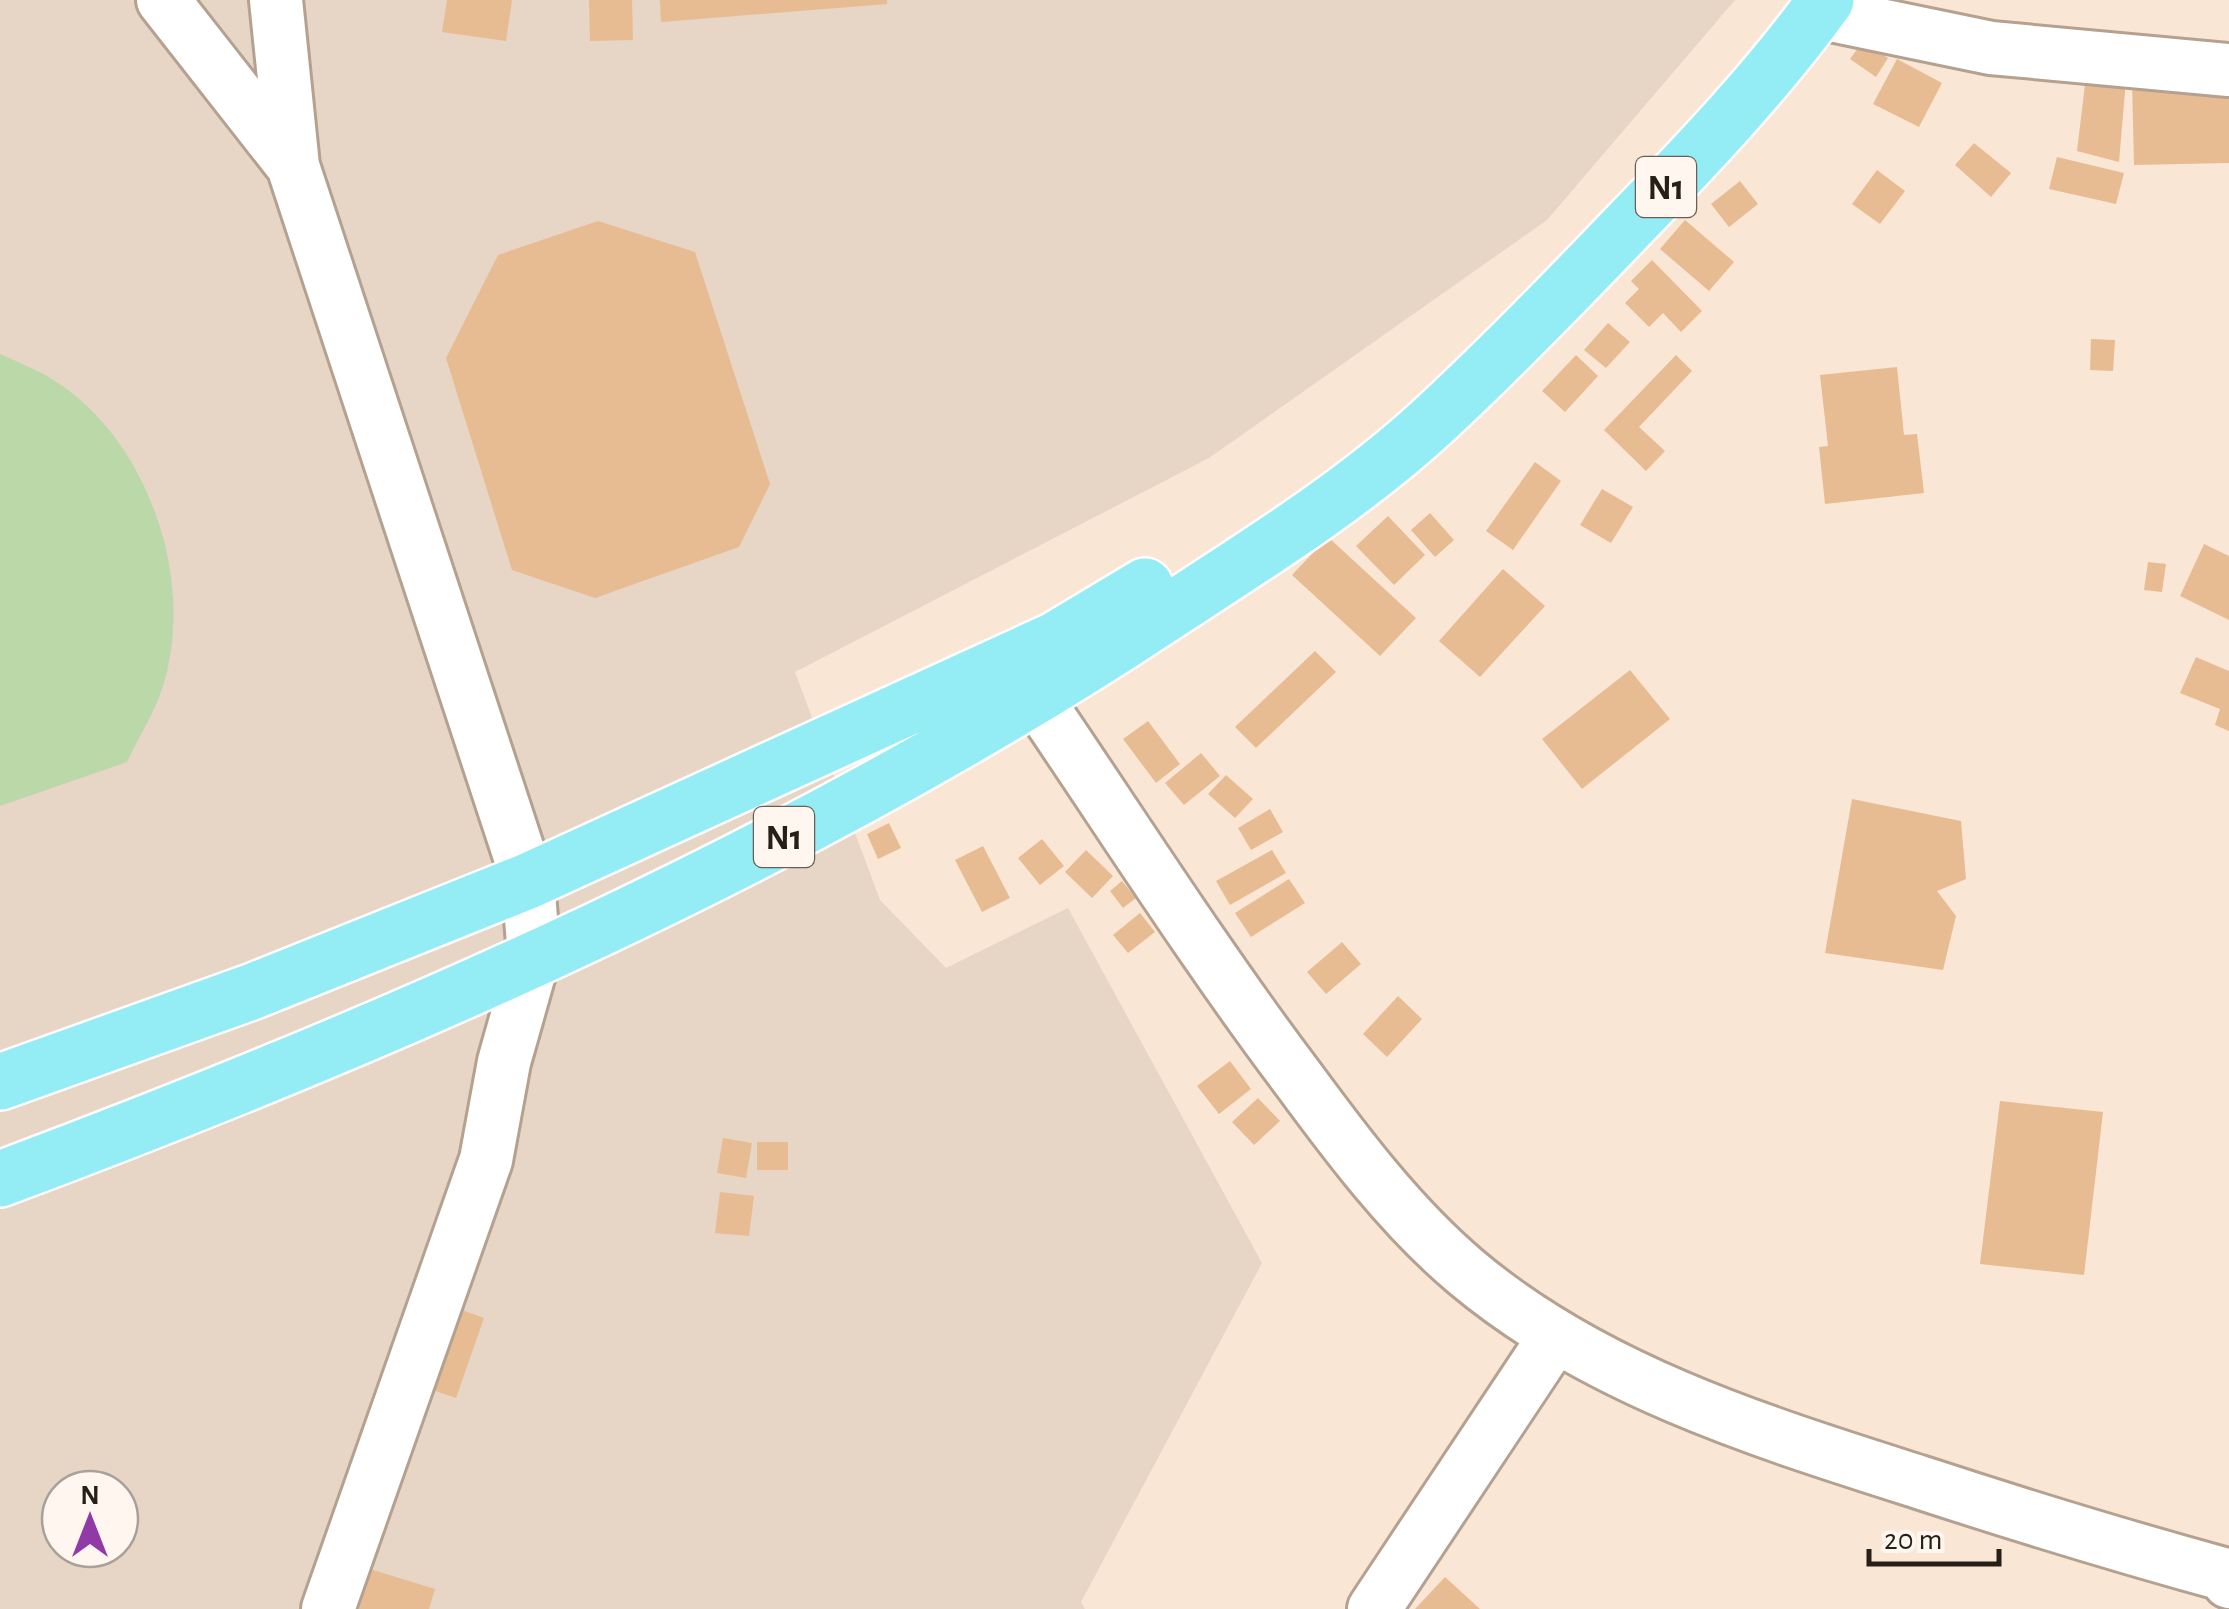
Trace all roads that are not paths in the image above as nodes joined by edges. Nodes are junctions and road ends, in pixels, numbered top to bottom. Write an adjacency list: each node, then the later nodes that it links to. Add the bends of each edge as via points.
1 (163, 0): 5 (street)
2 (276, 0): 5 (street)
3 (1822, 6): 4 (street, via 1991,48); 6 (highway, N1, via 1701,151)
4 (2229, 70)
5 (292, 166): 8 (street)
6 (1491, 361): 7 (highway, N1, via 1376,467 1262,551); 8 (highway, N1, via 1413,402 1246,526 1055,640)
7 (1036, 698): 9 (highway, N1, via 821,820); 12 (street, via 1335,1129 1425,1234)
8 (528, 882): 9 (street); 10 (highway, N1)
9 (534, 956): 11 (highway, N1, via 280,1068); 14 (street, via 486,1160)
10 (0, 1082)
11 (0, 1178)
12 (1554, 1338): 13 (street, via 1776,1436 2111,1544); 15 (street)
13 (2227, 1571)
14 (328, 1609)
15 (1374, 1609)

